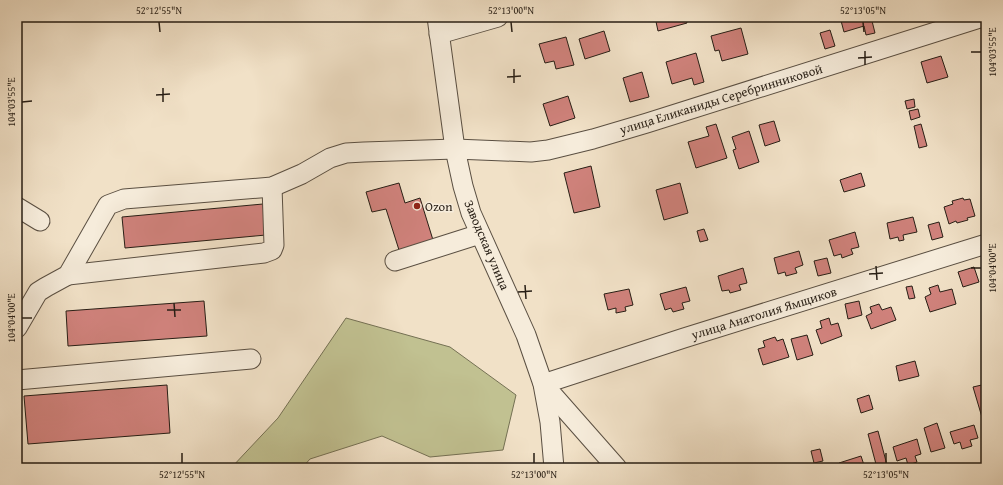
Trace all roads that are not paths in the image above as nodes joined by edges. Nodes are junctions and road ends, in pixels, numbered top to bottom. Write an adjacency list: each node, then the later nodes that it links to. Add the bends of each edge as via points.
1 (498, 17): 3 (street)
2 (983, 17): 4 (street, улица Еликаниды Серебринниковой, via 593,139 531,152)
3 (438, 26): 4 (street, Заводская улица)
4 (455, 149): 5 (street, улица Еликаниды Серебринниковой, via 346,153 330,158); 8 (street, Заводская улица, via 463,186)
5 (272, 187): 11 (street, улица Еликаниды Серебринниковой, via 124,199 117,202 108,206); 11 (street, via 274,245 272,250 264,254)
6 (17, 207): 7 (street)
7 (40, 220)
8 (480, 234): 10 (street); 15 (street, Заводская улица, via 526,336)
9 (986, 244): 15 (street, улица Анатолия Ямщиков)
10 (395, 261)
11 (68, 275): 12 (street, via 38,292)
12 (17, 328)
13 (251, 359): 14 (street)
14 (17, 380)
15 (543, 384): 16 (street, Заводская улица, via 549,414); 17 (street)
16 (554, 468)
17 (617, 468)

